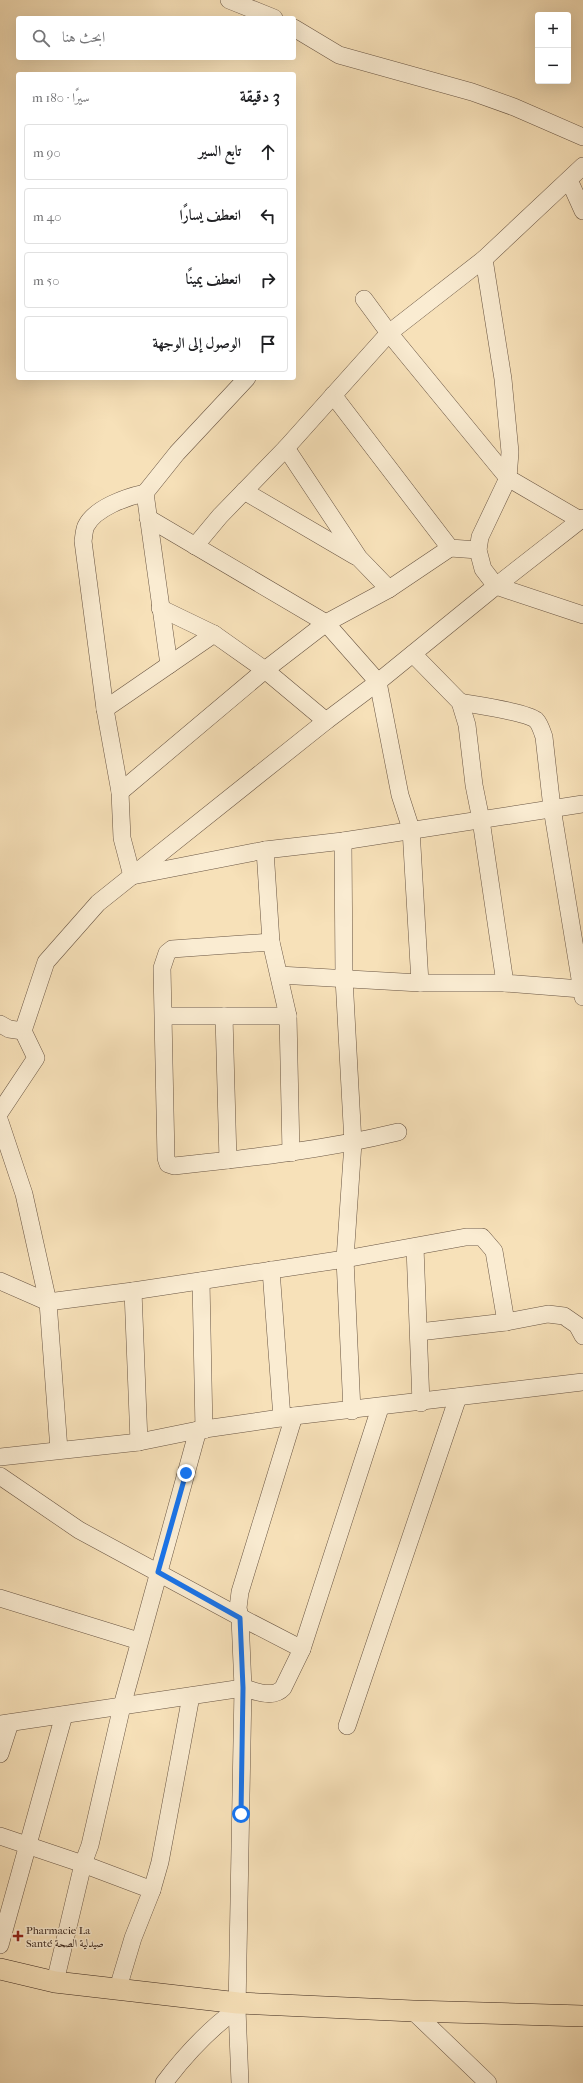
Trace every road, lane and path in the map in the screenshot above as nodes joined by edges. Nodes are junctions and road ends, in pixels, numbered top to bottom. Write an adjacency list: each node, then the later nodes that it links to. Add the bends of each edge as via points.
1 (230, 0): 2 (street)
2 (269, 16)
3 (296, 29): 4 (street, via 339,55 472,92)
4 (583, 137)
5 (583, 166): 6 (street)
6 (569, 180): 7 (street); 8 (street)
7 (583, 211)
8 (484, 259): 10 (street); 14 (street, via 503,379 510,452)
9 (364, 299): 10 (street)
10 (389, 333): 12 (street); 14 (street)
11 (245, 380): 16 (street, via 177,453)
12 (333, 395): 13 (street); 20 (street)
13 (286, 448): 15 (street); 22 (street)
14 (508, 478): 18 (street); 21 (street, via 480,537)
15 (244, 491): 19 (street); 22 (street)
16 (145, 493): 17 (street); 34 (street, via 129,496 101,510 86,526 83,541)
17 (148, 518): 19 (street); 25 (street)
18 (582, 519): 23 (street)
19 (195, 546): 27 (street)
20 (450, 548): 21 (street); 24 (street)
21 (478, 550): 23 (street, via 483,569)
22 (359, 558): 24 (street)
23 (496, 586): 26 (street); 29 (street)
24 (389, 589): 27 (street)
25 (160, 608): 28 (street); 30 (street)
26 (583, 615)
27 (326, 623): 31 (street); 32 (street)
28 (214, 634): 30 (street); 31 (street)
29 (413, 654): 32 (street); 33 (street)
30 (169, 665): 34 (street)
31 (265, 670): 35 (street); 36 (street)
32 (378, 682): 35 (street); 40 (street, via 400,795)
33 (460, 702): 38 (street, via 520,714 535,720 544,737); 39 (street, via 467,725)
34 (105, 709): 36 (street)
35 (326, 721): 43 (street)
36 (120, 792): 43 (street, via 122,838)
37 (583, 804): 38 (street)
38 (552, 808): 39 (street); 49 (street)
39 (481, 820): 40 (street); 48 (street)
40 (410, 830): 41 (street); 47 (street)
41 (343, 841): 42 (street); 46 (street)
42 (266, 850): 43 (street); 44 (street)
43 (132, 876): 54 (street, via 98,903 46,962)
44 (271, 942): 45 (street); 50 (street, via 172,949 167,953 162,968)
45 (279, 975): 46 (street); 52 (street)
46 (344, 978): 47 (street); 58 (street)
47 (420, 983): 48 (street)
48 (505, 983): 49 (street)
49 (582, 993)
50 (164, 1016): 51 (street); 60 (street, via 168,1164 174,1166)
51 (224, 1016): 52 (street); 60 (street)
52 (288, 1016): 59 (street)
53 (0, 1024): 54 (street, via 9,1029)
54 (22, 1031): 55 (street, via 36,1058)
55 (0, 1112)
56 (0, 1122): 67 (street, via 24,1194)
57 (398, 1132): 58 (street)
58 (353, 1143): 59 (street); 62 (street)
59 (291, 1153): 60 (street)
60 (228, 1160)
61 (415, 1247): 62 (street); 68 (street, via 466,1237 482,1237 494,1251); 69 (street)
62 (345, 1259): 63 (street); 75 (street)
63 (271, 1270): 65 (street); 76 (street)
64 (0, 1281): 67 (street)
65 (201, 1281): 66 (street); 77 (street)
66 (133, 1291): 67 (street); 78 (street)
67 (48, 1302): 79 (street)
68 (506, 1322): 69 (street); 70 (street, via 548,1314 564,1316 577,1325)
69 (419, 1332): 73 (street)
70 (583, 1336)
71 (583, 1382): 72 (street)
72 (458, 1397): 73 (street); 92 (street)
73 (421, 1403): 74 (street)
74 (380, 1408): 75 (street); 86 (street)
75 (352, 1411): 76 (street)
76 (288, 1417): 77 (street); 84 (street, via 240,1592)
77 (201, 1430): 78 (street); 82 (street)
78 (139, 1442): 79 (street)
79 (59, 1450): 80 (street)
80 (0, 1457)
81 (0, 1476): 82 (street, via 79,1530)
82 (158, 1572): 84 (street); 85 (street)
83 (0, 1598): 85 (street)
84 (240, 1618): 86 (street); 87 (street)
85 (139, 1641): 89 (street)
86 (302, 1649): 87 (street, via 284,1688 279,1692 274,1695)
87 (243, 1688): 88 (street); 102 (street)
88 (190, 1696): 89 (street); 97 (street, via 160,1862)
89 (122, 1706): 90 (street); 96 (street, via 90,1845)
90 (64, 1715): 91 (street); 95 (street)
91 (5, 1724): 93 (street)
92 (347, 1726)
93 (0, 1754)
94 (0, 1836): 95 (street)
95 (28, 1846): 96 (street); 98 (street)
96 (83, 1864): 97 (street); 100 (street)
97 (152, 1890): 101 (street, via 133,1938)
98 (0, 1945)
99 (0, 1968): 100 (main road)
100 (55, 1982): 101 (main road)
101 (118, 1988): 102 (main road)
102 (238, 2006): 103 (main road); 105 (street, via 203,2037); 106 (street)
103 (413, 2011): 104 (main road); 107 (street)
104 (583, 2016)
105 (164, 2083)
106 (240, 2083)
107 (488, 2083)

